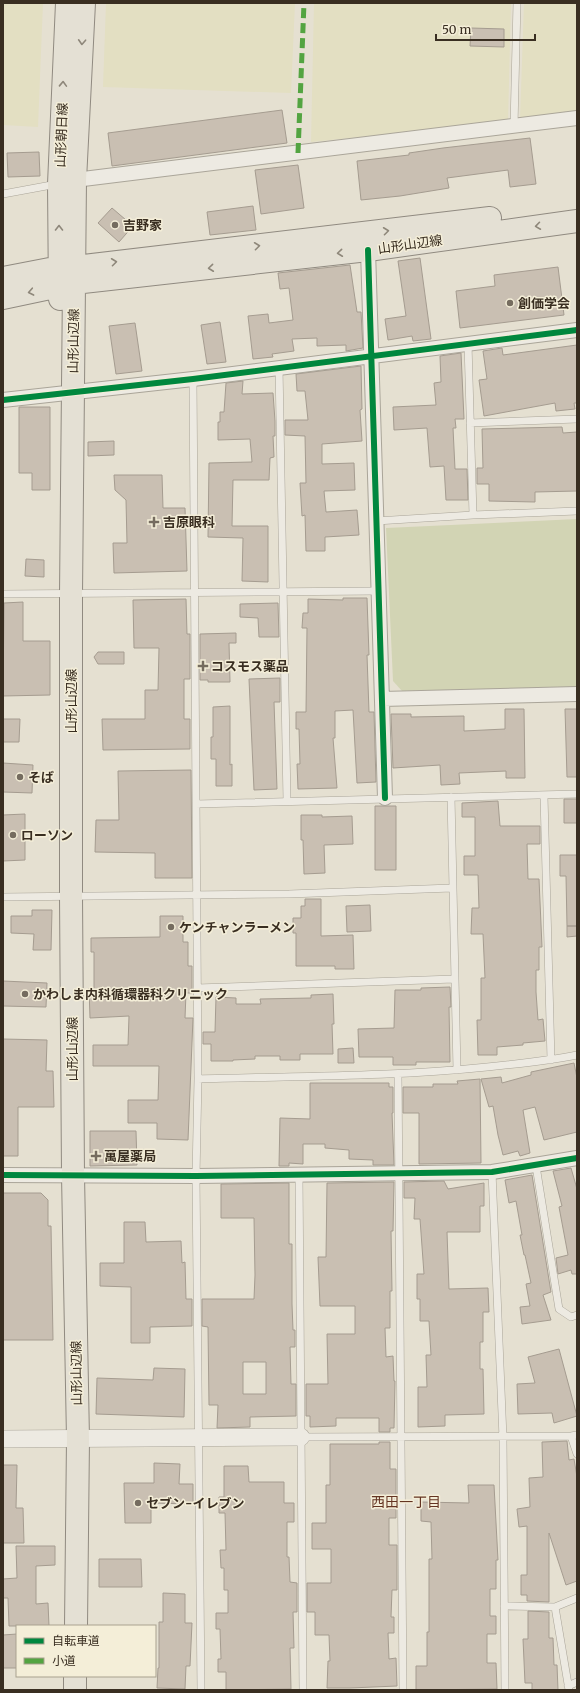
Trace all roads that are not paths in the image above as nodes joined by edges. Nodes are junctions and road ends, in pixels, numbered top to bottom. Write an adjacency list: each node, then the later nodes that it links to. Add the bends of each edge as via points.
1 (67, 3): 6 (main road, 山形朝日線, one-way to 1)
2 (84, 3): 6 (main road, 山形朝日線, one-way to 6)
3 (518, 3): 5 (lane)
4 (577, 118): 5 (street)
5 (514, 126): 6 (street)
6 (67, 182): 7 (lane); 11 (main road, 山形朝日線)
7 (3, 194)
8 (577, 207): 11 (main road, 山形山辺線, one-way to 8)
9 (577, 221): 10 (main road, 山形山辺線, one-way to 10)
10 (368, 250): 11 (main road, 山形山辺線, one-way to 11); 16 (street)
11 (67, 276): 12 (main road); 13 (main road, one-way to 13); 19 (main road, 山形山辺線)
12 (3, 278)
13 (3, 298)
14 (577, 330): 15 (street)
15 (468, 344): 16 (street); 22 (lane)
16 (371, 355): 17 (street); 25 (street)
17 (279, 367): 18 (street); 28 (lane)
18 (193, 379): 19 (street); 27 (lane)
19 (66, 393): 20 (street); 30 (main road, 山形山辺線)
20 (3, 400)
21 (577, 419): 22 (lane)
22 (470, 423): 24 (lane)
23 (577, 511): 24 (lane)
24 (473, 515): 25 (lane)
25 (376, 521): 26 (street)
26 (378, 591): 28 (lane); 32 (street)
27 (194, 592): 28 (lane); 30 (lane); 38 (lane)
28 (283, 593): 37 (lane)
29 (3, 594): 30 (lane)
30 (65, 594): 41 (main road, 山形山辺線)
31 (577, 694): 32 (street)
32 (382, 698): 36 (street)
33 (577, 794): 34 (lane)
34 (544, 796): 35 (lane); 46 (lane)
35 (451, 797): 36 (lane); 39 (lane)
36 (385, 798): 37 (lane)
37 (287, 801): 38 (lane)
38 (196, 804): 40 (lane)
39 (452, 888): 40 (lane, via 289,894); 43 (lane)
40 (197, 894): 41 (lane); 44 (lane)
41 (65, 896): 42 (lane); 56 (main road, 山形山辺線)
42 (3, 897)
43 (454, 979): 44 (lane); 47 (lane)
44 (197, 988): 49 (lane)
45 (577, 1054): 46 (lane)
46 (551, 1060): 47 (lane)
47 (457, 1070): 48 (lane)
48 (398, 1074): 49 (lane); 53 (lane)
49 (198, 1079): 57 (lane)
50 (577, 1158): 51 (street)
51 (536, 1166): 52 (street); 58 (lane, via 559,1309 571,1317)
52 (492, 1172): 53 (street); 63 (lane)
53 (400, 1173): 54 (street); 61 (lane)
54 (299, 1174): 57 (street); 60 (lane)
55 (3, 1175): 56 (street)
56 (68, 1175): 57 (street); 65 (main road, 山形山辺線)
57 (196, 1176): 62 (lane)
58 (577, 1315)
59 (574, 1436): 63 (lane); 66 (lane)
60 (301, 1437): 61 (lane); 62 (street); 79 (lane)
61 (401, 1437): 63 (lane); 80 (lane)
62 (198, 1438): 65 (street); 78 (lane)
63 (503, 1438): 68 (lane)
64 (3, 1439): 65 (street)
65 (72, 1439): 70 (main road, 山形山辺線); 71 (main road, 山形山辺線)
66 (577, 1454)
67 (577, 1598): 69 (lane)
68 (504, 1606): 69 (lane); 81 (lane)
69 (556, 1607): 75 (lane)
70 (66, 1625)
71 (76, 1625)
72 (66, 1677): 76 (main road)
73 (75, 1677): 77 (main road)
74 (577, 1682): 75 (lane)
75 (568, 1688)
76 (66, 1690)
77 (75, 1690)
78 (201, 1690)
79 (303, 1690)
80 (403, 1690)
81 (505, 1690)

